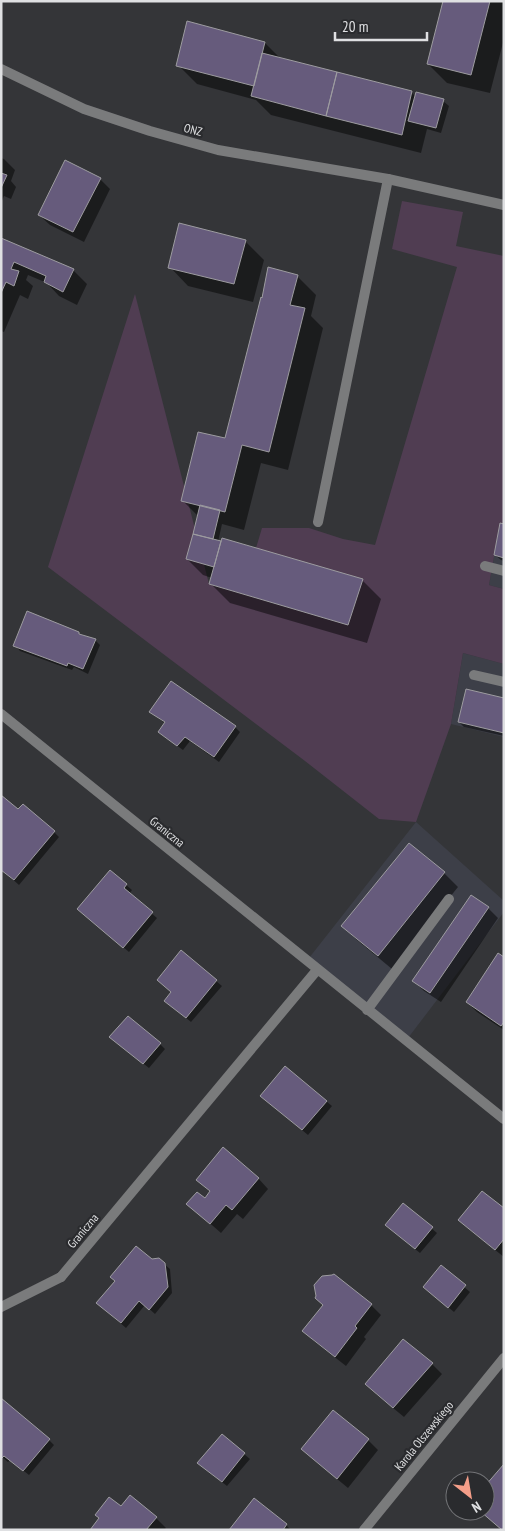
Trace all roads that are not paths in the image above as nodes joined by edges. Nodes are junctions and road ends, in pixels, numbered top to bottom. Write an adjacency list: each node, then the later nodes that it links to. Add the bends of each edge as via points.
1 (1, 69): 2 (street, ONZ, via 84,109 150,131 218,150)
2 (388, 179): 3 (street, ONZ); 4 (street)
3 (504, 205)
4 (318, 522)
5 (485, 566): 6 (street)
6 (504, 571)
7 (474, 675): 8 (street)
8 (504, 682)
9 (1, 714): 11 (street, Graniczna)
10 (449, 899): 12 (street)
11 (317, 970): 12 (street, Graniczna); 14 (street, Graniczna, via 60,1277)
12 (367, 1010): 13 (street, Graniczna)
13 (504, 1119)
14 (1, 1307)
15 (504, 1358): 16 (street, Karola Olszewskiego)
16 (364, 1530)

